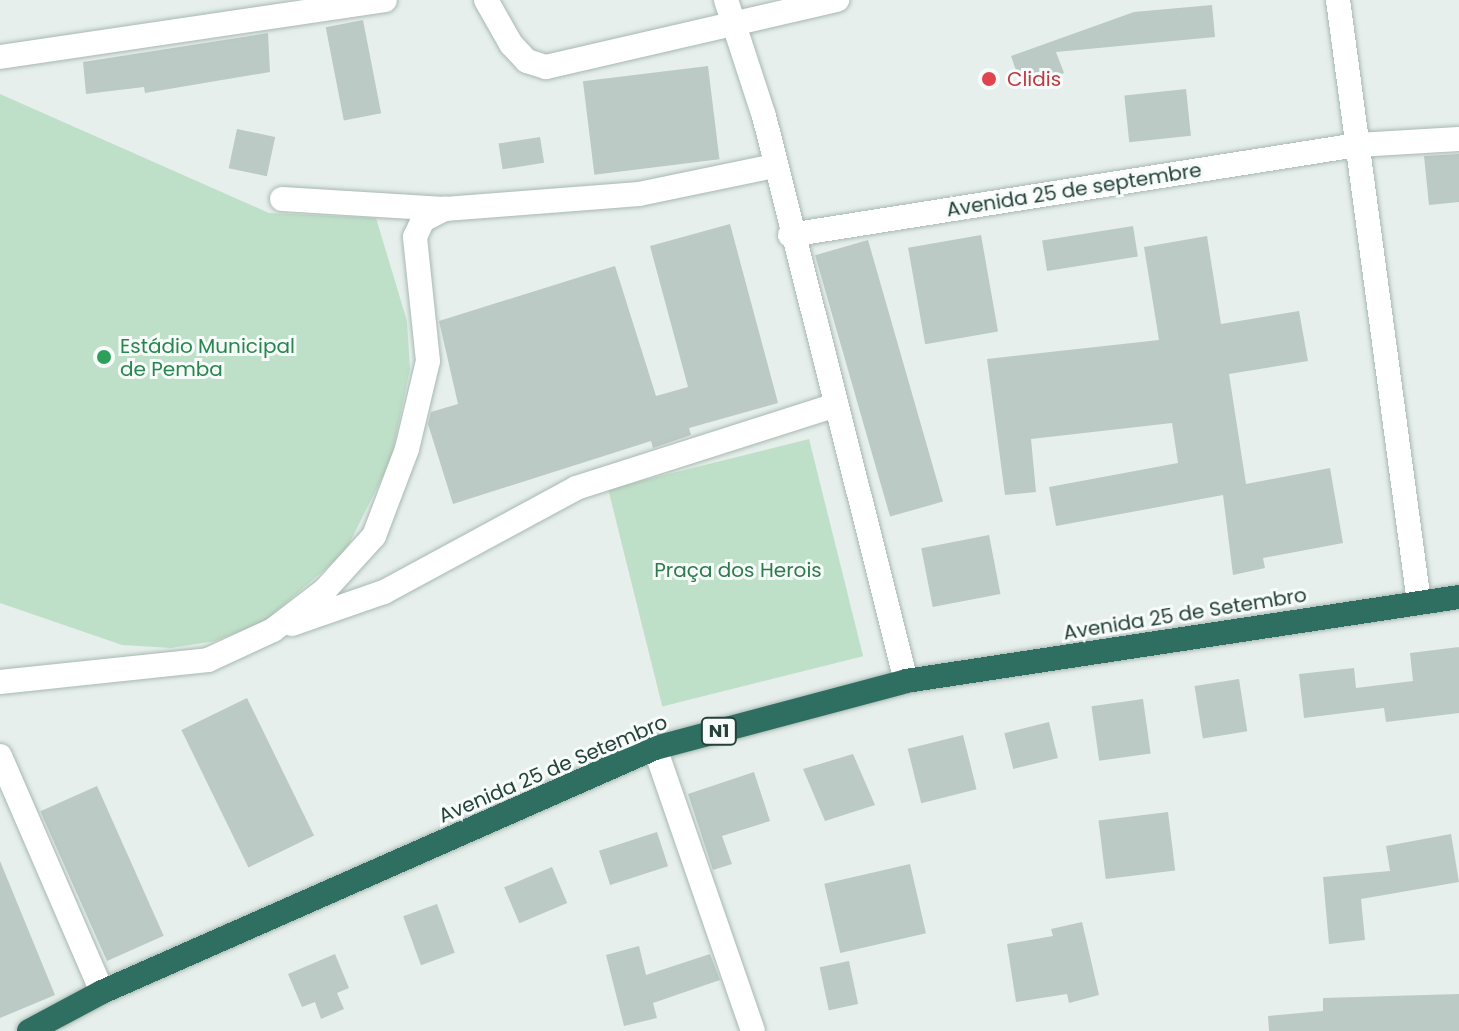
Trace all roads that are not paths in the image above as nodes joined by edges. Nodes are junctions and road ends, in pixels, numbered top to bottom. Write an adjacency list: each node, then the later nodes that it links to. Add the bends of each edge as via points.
1 (385, 0): 7 (street)
2 (486, 0): 6 (street, via 511,44 527,61 546,67)
3 (726, 0): 6 (street)
4 (837, 0): 6 (street)
5 (1338, 0): 9 (street)
6 (736, 27): 10 (street)
7 (0, 57)
8 (1459, 139): 9 (street, Avenida 25 de septembre)
9 (1357, 145): 13 (street, Avenida 25 de septembre); 16 (street)
10 (774, 166): 12 (street, via 639,194); 13 (street)
11 (282, 199): 12 (street)
12 (445, 209): 17 (street, via 423,220 415,237 428,361 407,449 374,536 325,590)
13 (790, 235): 14 (street)
14 (833, 406): 17 (street, via 576,488 384,592); 18 (street)
15 (1459, 597): 16 (highway, Avenida 25 de Setembro / N1)
16 (1419, 602): 18 (highway, Avenida 25 de Setembro / N1)
17 (273, 630): 19 (street, via 208,660)
18 (906, 681): 20 (highway, Avenida 25 de Setembro / N1)
19 (0, 682)
20 (655, 748): 22 (highway, Avenida 25 de Setembro / N1); 24 (street)
21 (0, 756): 22 (street)
22 (102, 992): 23 (highway, Avenida 25 de Setembro / N1)
23 (29, 1031)
24 (753, 1031)

